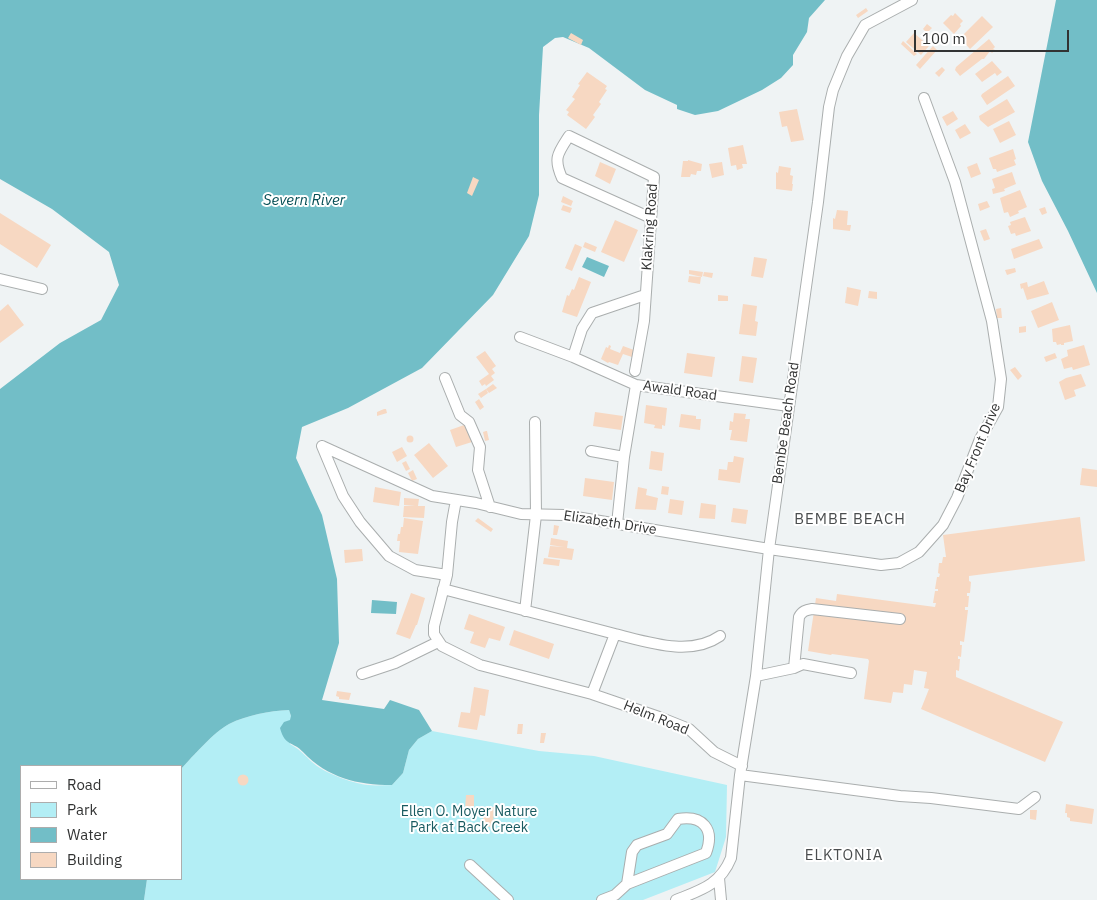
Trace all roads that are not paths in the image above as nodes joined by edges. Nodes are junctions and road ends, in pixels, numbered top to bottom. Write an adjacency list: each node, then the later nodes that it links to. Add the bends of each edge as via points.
1 (912, 0): 12 (street, Bembe Beach Road, via 865,25 833,90)
2 (924, 98): 20 (street, Bay Front Drive, via 955,182 992,321 1001,379 998,407 980,439 957,498 942,525 919,552 899,562 881,565)
3 (651, 218): 3 (street, Klakring Road, via 654,177 569,136 557,154 557,167 562,178); 6 (street, Klakring Road)
4 (0, 279): 5 (street)
5 (42, 290)
6 (645, 295): 8 (street, via 592,313 582,329); 9 (street, Klakring Road)
7 (520, 337): 8 (street, Awald Road)
8 (573, 357): 11 (street, Awald Road)
9 (635, 371)
10 (445, 378): 17 (street, via 460,415 470,422 480,447 478,470)
11 (636, 385): 12 (street, Awald Road); 15 (street)
12 (789, 406): 20 (street, Bembe Beach Road)
13 (535, 422): 18 (street)
14 (591, 451): 15 (street)
15 (624, 457): 19 (street)
16 (456, 500): 17 (street, Elizabeth Drive); 21 (street); 21 (street, Elizabeth Drive, via 422,492 322,446 343,496 389,556 415,570)
17 (490, 507): 18 (street, Elizabeth Drive)
18 (536, 515): 19 (street, Elizabeth Drive, via 564,515); 23 (street)
19 (617, 524): 20 (street, Elizabeth Drive)
20 (768, 549): 31 (street, Bembe Beach Road)
21 (447, 575): 22 (street)
22 (443, 589): 23 (street); 27 (street, via 434,626)
23 (525, 611): 25 (street)
24 (900, 619): 28 (street, via 806,610 799,617)
25 (615, 634): 26 (street, via 675,647 710,644); 32 (street)
26 (720, 636)
27 (438, 642): 30 (street, via 395,663); 32 (street, Helm Road, via 480,665)
28 (794, 668): 29 (street, via 803,664); 31 (street)
29 (851, 673)
30 (362, 674)
31 (756, 676): 33 (street, Bembe Beach Road)
32 (592, 694): 33 (street, Helm Road, via 689,729 714,752)
33 (741, 770): 34 (street, Helm Road, via 900,796 1019,810); 36 (street, Bembe Beach Road, via 731,858)
34 (1035, 797)
35 (470, 865): 38 (street)
36 (719, 878): 40 (street); 41 (street)
37 (627, 884): 37 (street, via 706,853 710,836 706,826 690,817 678,819 667,834 638,845 632,852); 39 (street, via 615,896)
38 (508, 900)
39 (602, 900)
40 (676, 900)
41 (721, 900)

